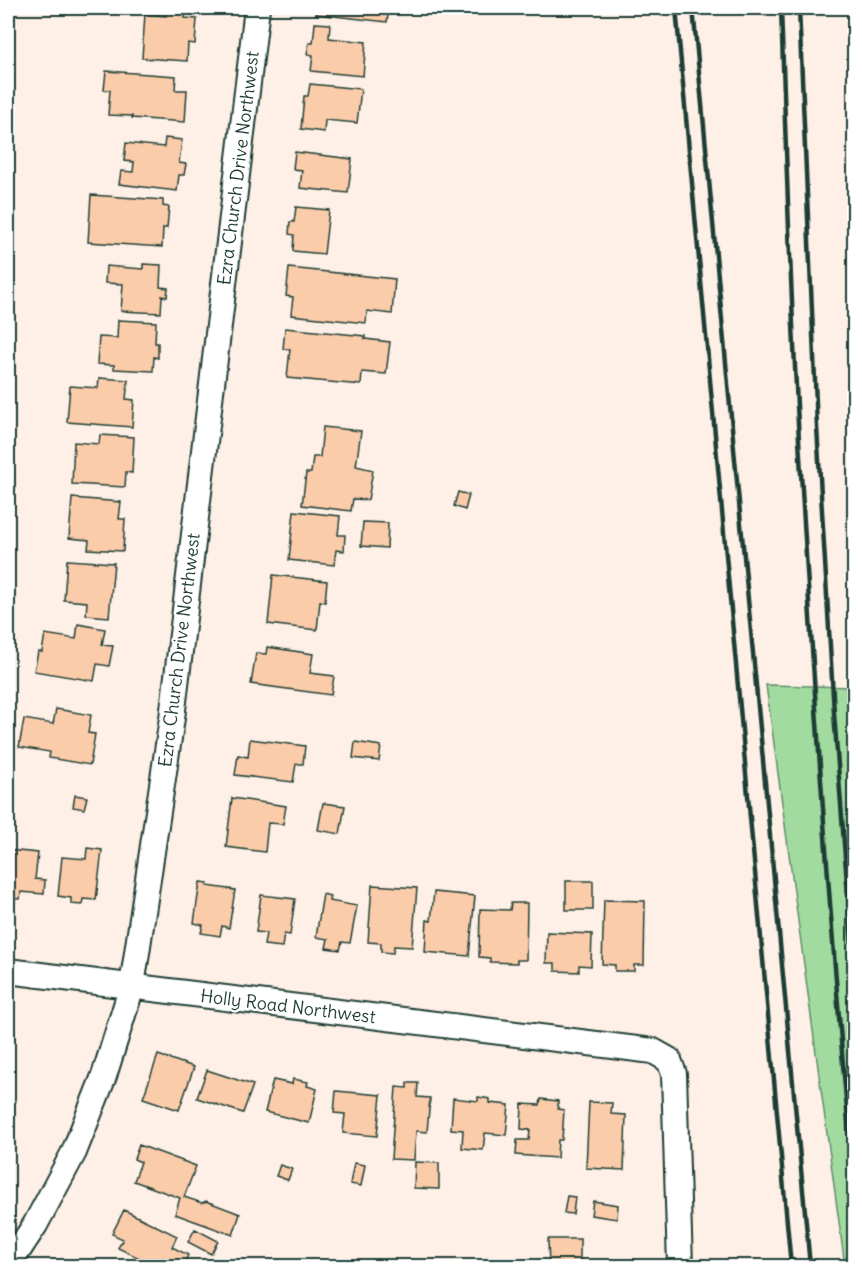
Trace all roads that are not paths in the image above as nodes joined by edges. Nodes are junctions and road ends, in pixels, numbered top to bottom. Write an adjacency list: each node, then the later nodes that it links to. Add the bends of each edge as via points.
1 (257, 8): 3 (street, Ezra Church Drive Northwest, via 172,718)
2 (8, 971): 3 (street, Holly Road Northwest)
3 (132, 986): 4 (street, Ezra Church Drive Northwest, via 104,1076 74,1152); 5 (street, Holly Road Northwest, via 653,1051 669,1060 674,1074)
4 (8, 1266)
5 (680, 1266)

